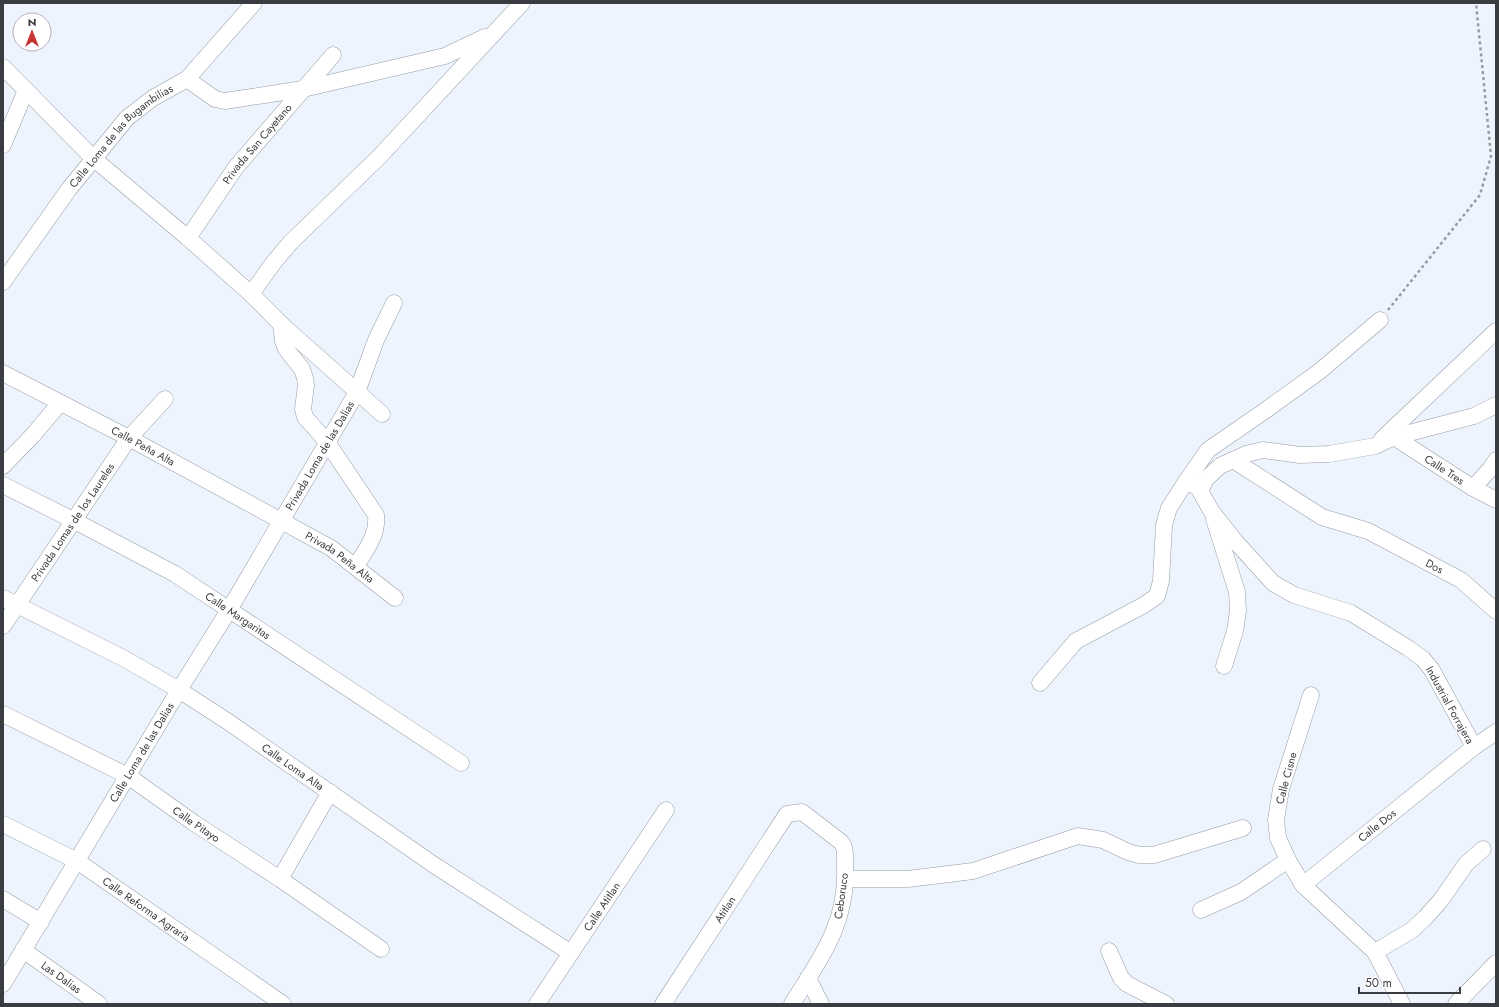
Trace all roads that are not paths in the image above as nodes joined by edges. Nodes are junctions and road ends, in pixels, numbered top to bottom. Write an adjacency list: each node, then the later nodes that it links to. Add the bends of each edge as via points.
1 (254, 3): 6 (street, Calle Loma de las Bugambilias)
2 (522, 3): 3 (street)
3 (493, 32): 7 (street, via 445,56); 13 (street, via 380,156 291,242)
4 (333, 55): 7 (street, Privada San Cayetano)
5 (3, 67): 8 (street)
6 (187, 79): 7 (street, via 215,98 225,101); 10 (street, Calle Loma de las Bugambilias, via 153,98 127,118)
7 (303, 89): 11 (street, Privada San Cayetano, via 236,167)
8 (26, 90): 9 (street); 10 (street)
9 (3, 145)
10 (94, 159): 11 (street); 12 (street, Calle Loma de las Bugambilias, via 69,189)
11 (188, 238): 13 (street)
12 (3, 282)
13 (251, 294): 16 (street)
14 (394, 303): 19 (street, Privada Loma de las Dalias, via 376,340)
15 (1380, 320): 31 (street, via 1320,371 1208,450)
16 (281, 324): 19 (street); 26 (street, via 286,349 305,378 305,416)
17 (1496, 331): 27 (street)
18 (3, 373): 21 (street, Calle Peña Alta)
19 (357, 392): 23 (street); 26 (street, Privada Loma de las Dalias)
20 (165, 399): 25 (street, Privada Lomas de los Laureles)
21 (60, 403): 25 (street, Calle Peña Alta); 30 (street)
22 (1496, 406): 24 (street, via 1474,416)
23 (382, 414)
24 (1394, 437): 27 (street); 33 (street, Calle Tres)
25 (129, 438): 37 (street, Privada Lomas de los Laureles); 38 (street, Calle Peña Alta)
26 (327, 442): 38 (street, Privada Loma de las Dalias); 39 (street, via 376,515 374,537)
27 (1375, 446): 28 (street, via 1300,455 1263,450)
28 (1233, 460): 34 (street, via 1220,466 1206,480); 43 (street, Dos, via 1322,517 1368,530 1461,580)
29 (1496, 460): 33 (street)
30 (3, 466)
31 (1187, 480): 34 (street); 46 (street, via 1169,508 1164,525 1161,581 1157,596 1076,641)
32 (3, 485): 37 (street, Calle Margaritas)
33 (1473, 488): 35 (street, Calle Tres)
34 (1200, 491): 36 (street, Industrial Forrajera)
35 (1496, 500)
36 (1212, 512): 45 (street, via 1237,592 1235,631); 51 (street, Industrial Forrajera, via 1273,583 1294,595 1351,613 1423,659 1432,670)
37 (73, 520): 41 (street, Privada Lomas de los Laureles); 42 (street, Calle Margaritas, via 175,574)
38 (282, 520): 39 (street, Privada Peña Alta, via 331,548); 42 (street, Calle Loma de las Dalias)
39 (356, 566): 40 (street, Privada Peña Alta)
40 (395, 598)
41 (10, 602): 44 (street, Privada Lomas de los Laureles); 47 (street, Calle Loma Alta, via 126,659)
42 (229, 610): 47 (street, Calle Loma de las Dalias); 52 (street, Calle Margaritas)
43 (1496, 611)
44 (3, 626)
45 (1224, 666)
46 (1040, 683)
47 (179, 690): 53 (street, Calle Loma de las Dalias); 54 (street, Calle Loma Alta)
48 (1311, 695): 60 (street, Calle Cisne, via 1281,789 1276,820 1278,838)
49 (3, 714): 53 (street, Calle Pitayo)
50 (1496, 733): 51 (street, Industrial Forrajera)
51 (1474, 747): 64 (street, Calle Dos)
52 (461, 763)
53 (128, 776): 61 (street, Calle Loma de las Dalias); 62 (street, Calle Pitayo, via 194,823)
54 (330, 792): 62 (street); 72 (street, Calle Loma Alta, via 434,865)
55 (666, 810): 72 (street, Calle Atitlan)
56 (787, 814): 63 (street, Ceboruco, via 802,812 841,842 844,848); 79 (street, Atitlan)
57 (3, 824): 61 (street, Calle Reforma Agraria)
58 (1243, 828): 63 (street, via 1154,855 1139,855 1103,840 1078,836 973,871 908,879)
59 (1483, 849): 71 (street, via 1466,864 1426,918 1412,930)
60 (1288, 860): 64 (street); 66 (street, via 1241,892)
61 (77, 861): 67 (street, Calle Loma de las Dalias); 77 (street, Calle Reforma Agraria)
62 (280, 878): 68 (street, Calle Pitayo)
63 (846, 878): 74 (street, Ceboruco, via 838,924)
64 (1303, 885): 71 (street)
65 (3, 899): 67 (street)
66 (1201, 910)
67 (41, 922): 69 (street, Calle Loma de las Dalias)
68 (380, 949)
69 (23, 950): 75 (street, Calle Loma de las Dalias); 76 (street, Las Dalias)
70 (1109, 951): 82 (street, via 1124,981)
71 (1375, 952): 83 (street)
72 (572, 953): 78 (street, Calle Atitlan)
73 (1496, 963): 84 (street)
74 (808, 978): 80 (street, Ceboruco); 81 (street)
75 (3, 984)
76 (99, 1004)
77 (283, 1004)
78 (537, 1004)
79 (663, 1004)
80 (792, 1004)
81 (821, 1004)
82 (1166, 1004)
83 (1402, 1004)
84 (1456, 1004)

